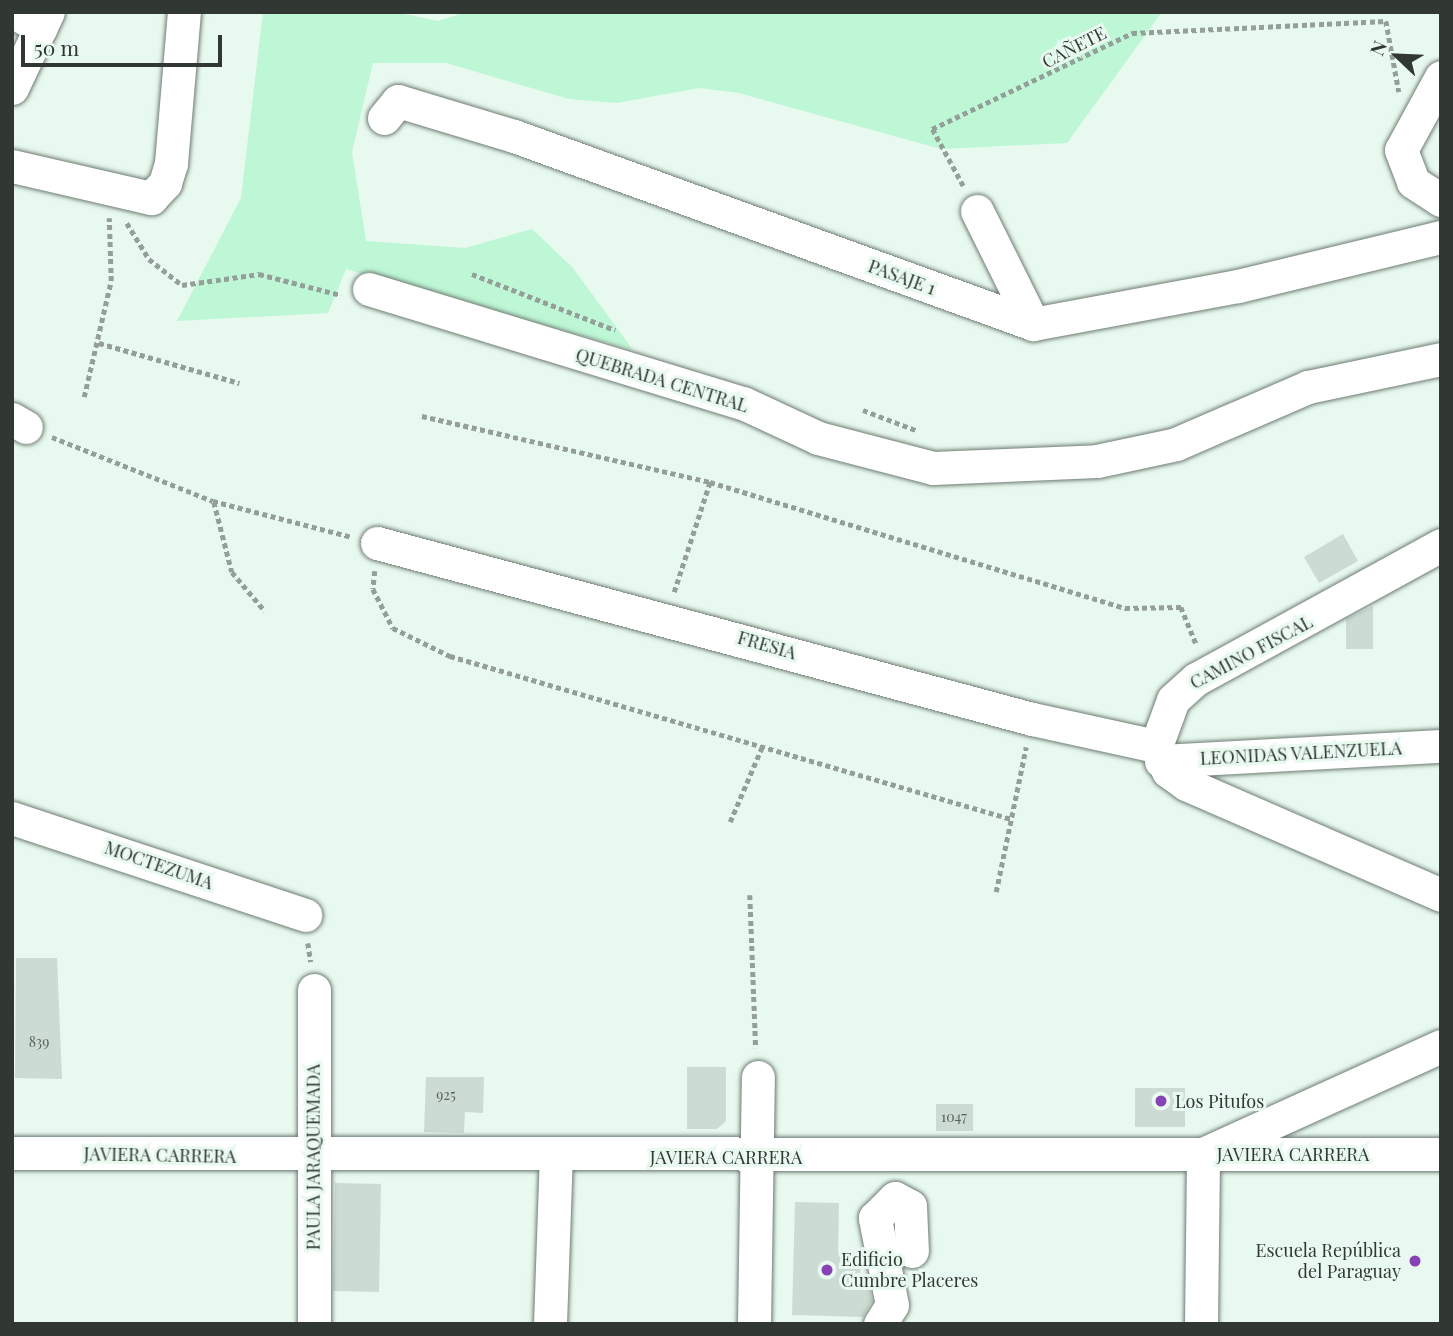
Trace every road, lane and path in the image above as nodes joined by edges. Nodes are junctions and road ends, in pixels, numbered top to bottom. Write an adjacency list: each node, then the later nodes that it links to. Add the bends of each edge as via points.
1 (184, 12): 8 (street, via 165,183 151,198)
2 (35, 18): 4 (street)
3 (1441, 77): 6 (street)
4 (12, 88)
5 (384, 118): 13 (street, PASAJE 1, via 398,100 514,136)
6 (1406, 132): 9 (street, via 1405,168 1413,183); 10 (path, CAÑETE, via 1386,21 1132,33 932,129)
7 (12, 166): 8 (street)
8 (108, 193): 12 (path, via 149,259 182,285 259,274 318,294); 14 (path, via 111,281)
9 (1441, 200)
10 (977, 211): 13 (street)
11 (1441, 237): 13 (street, via 1238,286)
12 (369, 289): 15 (street, QUEBRADA CENTRAL, via 743,403 818,438 933,468 1097,461 1176,444 1308,387)
13 (1033, 324)
14 (99, 343): 16 (path); 17 (path)
15 (1441, 359)
16 (239, 383)
17 (84, 397)
18 (422, 416): 20 (path)
19 (19, 423): 21 (path)
20 (710, 482): 25 (path); 26 (path, via 1125,608 1181,607)
21 (214, 501): 22 (path); 24 (path, via 232,572)
22 (377, 543): 25 (street, FRESIA); 29 (path, via 373,589 393,628 450,656)
23 (1441, 545): 26 (street, CAMINO FISCAL)
24 (265, 611)
25 (666, 616): 27 (street, FRESIA)
26 (1208, 673): 30 (street, CAMINO FISCAL, via 1173,699)
27 (1032, 719): 30 (street, FRESIA); 32 (path)
28 (1441, 746): 30 (street, LEONIDAS VALENZUELA)
29 (762, 747): 32 (path); 33 (path)
30 (1159, 753): 36 (street, via 1186,784)
31 (12, 818): 37 (street, MOCTEZUMA)
32 (1011, 819): 34 (path)
33 (730, 822)
34 (996, 892)
35 (750, 895): 40 (path)
36 (1441, 895)
37 (305, 915): 38 (path)
38 (314, 990): 44 (street, PAULA JARAQUEMADA)
39 (1441, 1046): 42 (street)
40 (758, 1077): 46 (street)
41 (12, 1153): 44 (street, JAVIERA CARRERA)
42 (1203, 1154): 43 (street, JAVIERA CARRERA); 46 (street, JAVIERA CARRERA); 52 (street)
43 (1441, 1154)
44 (312, 1156): 45 (street, JAVIERA CARRERA); 48 (street, PAULA JARAQUEMADA)
45 (556, 1156): 46 (street, JAVIERA CARRERA); 49 (street)
46 (757, 1156): 50 (street)
47 (912, 1251): 51 (street, via 910,1206 895,1198 875,1218 892,1306)
48 (314, 1324)
49 (550, 1324)
50 (754, 1324)
51 (880, 1324)
52 (1201, 1324)

